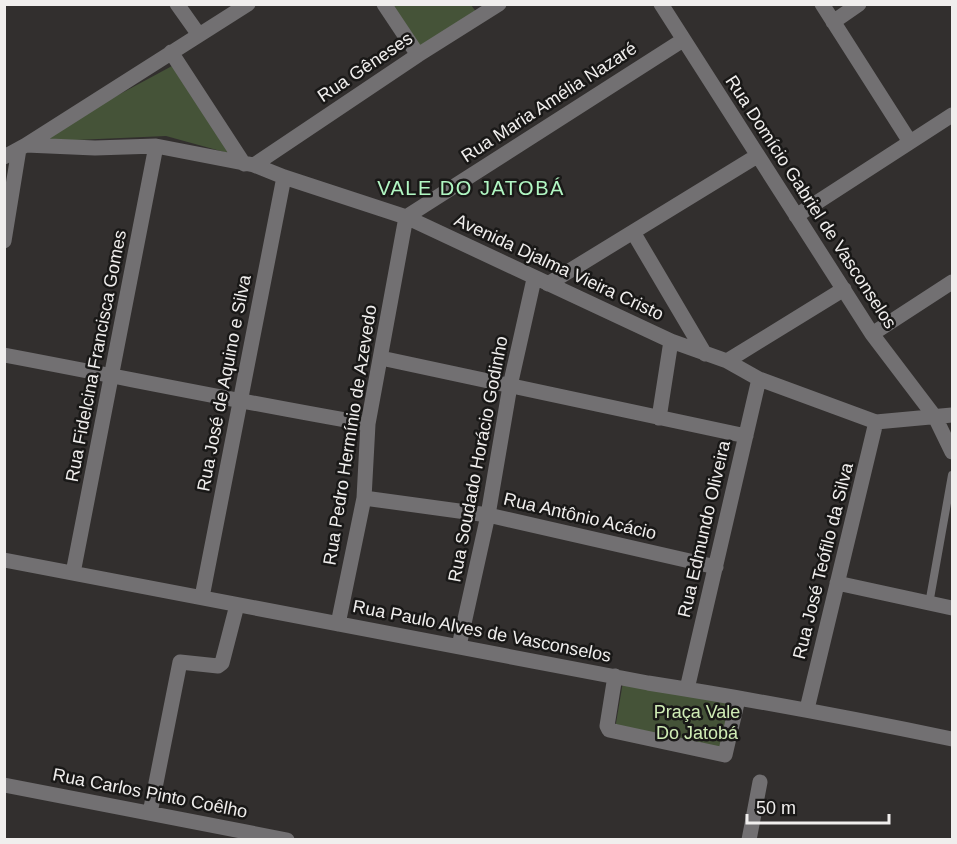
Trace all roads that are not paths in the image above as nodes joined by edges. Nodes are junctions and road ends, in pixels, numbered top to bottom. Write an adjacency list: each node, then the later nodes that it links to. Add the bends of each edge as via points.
1 (177, 4): 10 (street)
2 (248, 4): 10 (street)
3 (384, 4): 13 (street)
4 (499, 4): 8 (street, Rua Gêneses)
5 (661, 4): 11 (street, Rua Domício Gabriel de Vasconselos)
6 (822, 4): 9 (street)
7 (859, 4): 9 (street)
8 (481, 9): 13 (street, Rua Gêneses)
9 (833, 22): 15 (street)
10 (199, 35): 12 (street)
11 (683, 40): 18 (street, Rua Domício Gabriel de Vasconselos); 23 (street, Rua Maria Amélia Nazaré)
12 (171, 52): 17 (street); 20 (street)
13 (418, 55): 20 (street, Rua Gêneses)
14 (952, 115): 15 (street)
15 (910, 142): 22 (street)
16 (156, 146): 17 (street, Avenida Djalma Vieira Cristo); 20 (street, Avenida Djalma Vieira Cristo); 35 (street, Rua Fidelcina Francisca Gomes)
17 (23, 147): 19 (street); 25 (street)
18 (758, 156): 22 (street, Rua Domício Gabriel de Vasconselos); 24 (street)
19 (4, 157)
20 (249, 164): 21 (street, Avenida Djalma Vieira Cristo)
21 (284, 177): 23 (street, Avenida Djalma Vieira Cristo); 38 (street, Rua José de Aquino e Silva)
22 (796, 216): 28 (street, Rua Domício Gabriel de Vasconselos)
23 (406, 217): 26 (street, Avenida Djalma Vieira Cristo); 33 (street, Rua Pedro Hermínio de Azevedo)
24 (633, 232): 26 (street); 31 (street)
25 (4, 241)
26 (541, 282): 30 (street, Avenida Djalma Vieira Cristo); 37 (street, Rua Soudado Horácio Godinho)
27 (952, 282): 29 (street)
28 (844, 289): 29 (street, Rua Domício Gabriel de Vasconselos); 34 (street)
29 (872, 333): 40 (street, Rua Domício Gabriel de Vasconselos)
30 (671, 341): 31 (street, Avenida Djalma Vieira Cristo); 41 (street)
31 (705, 354): 34 (street, Avenida Djalma Vieira Cristo)
32 (4, 355): 35 (street)
33 (381, 358): 37 (street); 43 (street, Rua Pedro Hermínio de Azevedo)
34 (727, 361): 36 (street, Avenida Djalma Vieira Cristo)
35 (112, 375): 38 (street); 51 (street, Rua Fidelcina Francisca Gomes)
36 (759, 379): 42 (street, Avenida Djalma Vieira Cristo); 44 (street, Rua Edmundo Oliveira)
37 (510, 386): 41 (street); 48 (street, Rua Soudado Horácio Godinho)
38 (240, 402): 43 (street); 53 (street, Rua José de Aquino e Silva)
39 (952, 415): 40 (street, Avenida Djalma Vieira Cristo)
40 (935, 417): 42 (street, Avenida Djalma Vieira Cristo); 45 (street, Rua Domício Gabriel de Vasconselos)
41 (659, 418): 44 (street)
42 (876, 422): 52 (street, Rua José Teófilo da Silva)
43 (368, 424): 47 (street, Rua Pedro Hermínio de Azevedo)
44 (746, 436): 50 (street, Rua Edmundo Oliveira)
45 (952, 452)
46 (952, 476): 54 (lane)
47 (364, 498): 48 (street, Rua Antônio Acácio); 57 (street, Rua Pedro Hermínio de Azevedo)
48 (488, 515): 50 (street, Rua Antônio Acácio); 58 (street, Rua Soudado Horácio Godinho)
49 (4, 560): 51 (street, Rua Paulo Alves de Vasconselos)
50 (716, 567): 60 (street, Rua Edmundo Oliveira)
51 (73, 573): 53 (street, Rua Paulo Alves de Vasconselos)
52 (837, 583): 54 (street); 62 (street, Rua José Teófilo da Silva)
53 (201, 597): 55 (street, Rua Paulo Alves de Vasconselos)
54 (929, 604): 56 (street)
55 (237, 605): 57 (street, Rua Paulo Alves de Vasconselos); 66 (street, via 222,663 218,666 180,662)
56 (952, 608)
57 (338, 624): 58 (street, Rua Paulo Alves de Vasconselos)
58 (459, 646): 59 (street, Rua Paulo Alves de Vasconselos)
59 (615, 676): 60 (street, Rua Paulo Alves de Vasconselos); 61 (street, via 609,730 725,755)
60 (687, 689): 61 (street, Rua Paulo Alves de Vasconselos)
61 (738, 699): 62 (street, Rua Paulo Alves de Vasconselos)
62 (807, 709): 63 (street, Rua Paulo Alves de Vasconselos)
63 (952, 739)
64 (760, 782): 68 (street)
65 (4, 785): 66 (street, Rua Carlos Pinto Coêlho)
66 (150, 813): 67 (street, Rua Carlos Pinto Coêlho)
67 (287, 840)
68 (749, 840)

